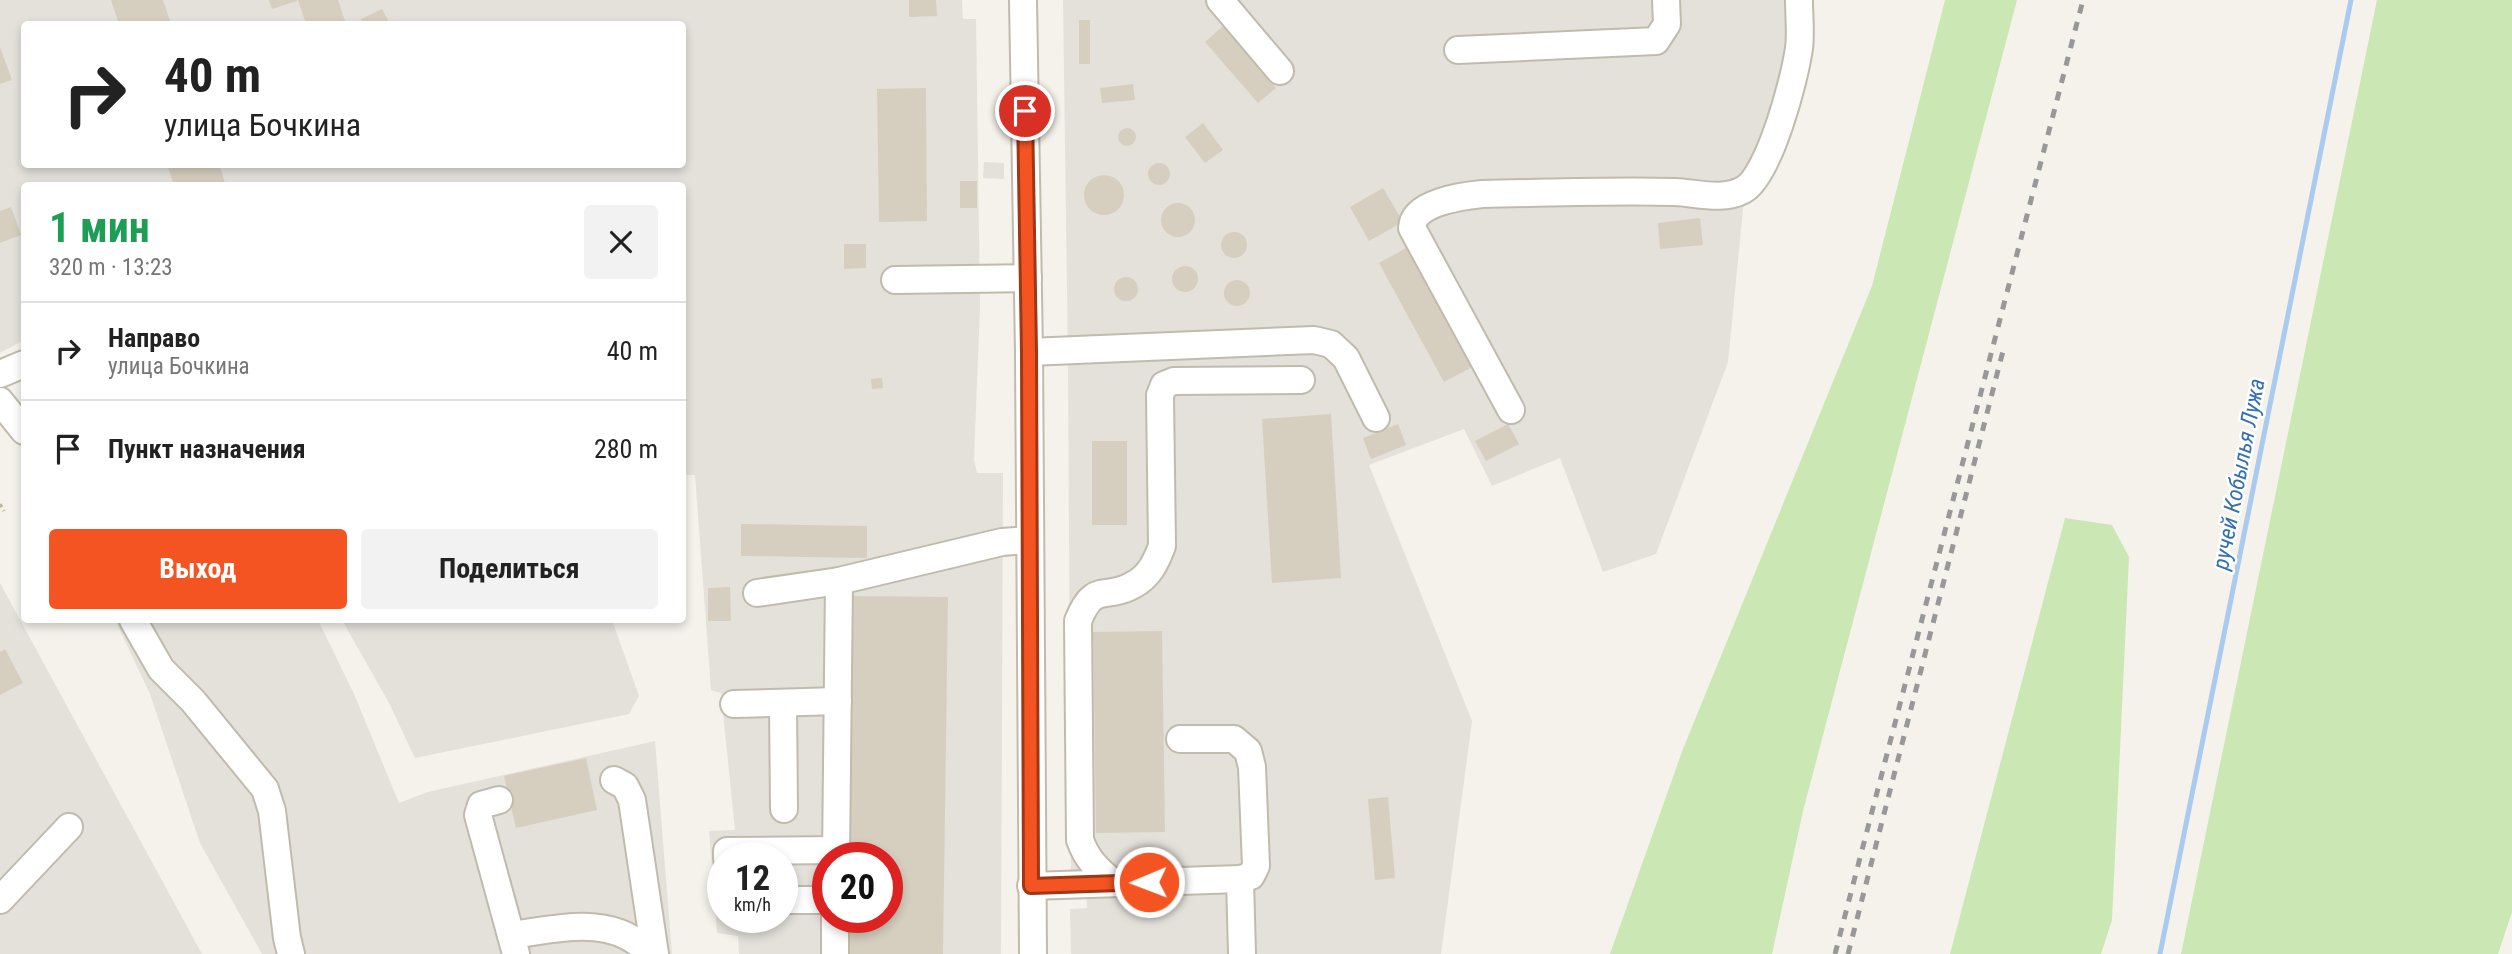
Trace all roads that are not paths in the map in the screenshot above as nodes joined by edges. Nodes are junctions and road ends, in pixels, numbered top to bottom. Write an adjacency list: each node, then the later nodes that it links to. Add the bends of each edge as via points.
1 (1024, 0): 7 (street)
2 (1220, 0): 6 (street)
3 (1666, 0): 5 (street, via 1667,24 1656,41)
4 (1799, 0): 14 (street, via 1799,48 1785,108 1762,170 1745,190 1732,195 1463,195 1419,212 1412,228)
5 (1458, 50)
6 (1280, 71)
7 (1028, 278): 8 (street); 9 (street)
8 (895, 280)
9 (1029, 352): 15 (street, via 1314,340 1331,344 1346,358); 17 (street)
10 (21, 365): 11 (street)
11 (0, 374)
12 (1301, 380): 31 (street, via 1174,381 1164,386 1160,396 1162,546 1154,567 1133,586 1097,594 1085,604 1078,621 1080,840 1089,861)
13 (0, 401): 16 (street)
14 (1511, 410)
15 (1376, 418)
16 (21, 427)
17 (1029, 540): 18 (street, via 1002,541); 32 (street)
18 (839, 581): 19 (street); 21 (street)
19 (757, 593)
20 (135, 623): 36 (street, via 161,669 265,789)
21 (838, 701): 22 (street); 29 (street)
22 (783, 703): 23 (street); 27 (street)
23 (734, 704)
24 (1180, 739): 30 (street, via 1234,739 1248,751 1254,780 1256,866 1251,876)
25 (614, 780): 37 (street, via 625,786 632,800)
26 (499, 800): 35 (street, via 481,805 478,815)
27 (784, 809)
28 (69, 827): 33 (street)
29 (836, 842)
30 (1240, 879): 31 (street); 40 (street)
31 (1114, 883): 32 (street)
32 (1031, 886): 39 (street)
33 (0, 900)
34 (835, 933): 38 (street)
35 (514, 945): 37 (street, via 596,926 619,931)
36 (291, 954)
37 (653, 954)
38 (835, 954)
39 (1033, 954)
40 (1242, 954)

